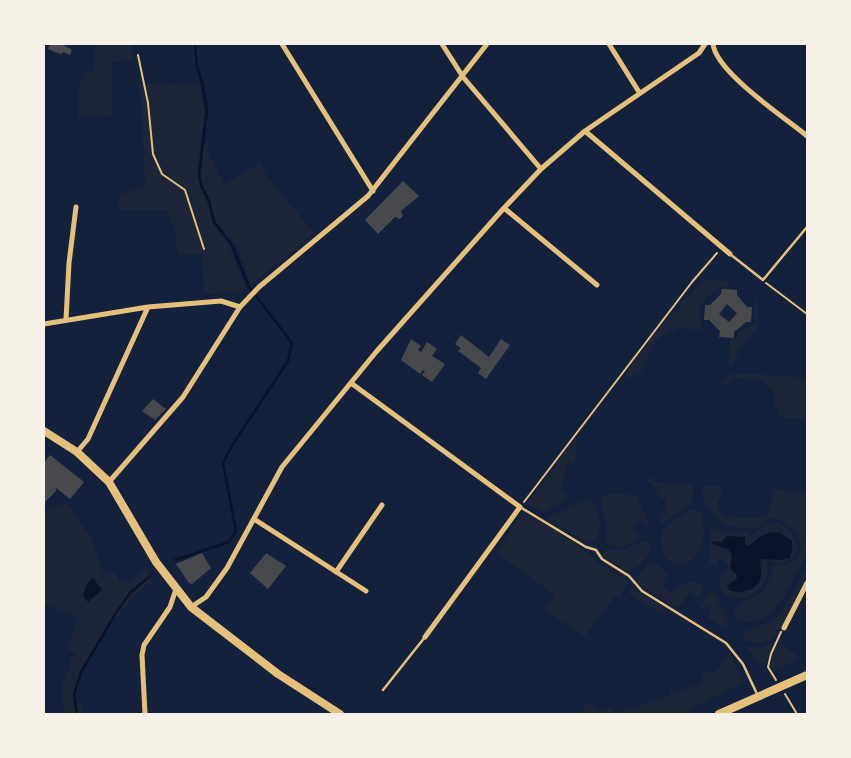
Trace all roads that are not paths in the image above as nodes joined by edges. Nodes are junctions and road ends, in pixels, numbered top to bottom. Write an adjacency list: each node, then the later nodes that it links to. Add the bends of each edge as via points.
1 (282, 44): 12 (street)
2 (442, 44): 7 (street)
3 (487, 44): 7 (street)
4 (609, 44): 8 (street)
5 (705, 44): 8 (street, via 699,52)
6 (713, 44): 10 (street, via 714,53 727,71)
7 (463, 77): 11 (street); 12 (street)
8 (639, 92): 9 (street)
9 (585, 131): 11 (street); 16 (street)
10 (807, 136)
11 (541, 169): 14 (street)
12 (373, 190): 19 (street, via 259,287)
13 (76, 207): 20 (street)
14 (504, 208): 17 (street); 22 (street)
15 (807, 227): 16 (lane, via 762,280)
16 (730, 254)
17 (598, 285)
18 (148, 307): 19 (street, via 221,301); 20 (street); 24 (street, via 88,438)
19 (240, 308): 25 (street, via 182,398)
20 (66, 319): 21 (street)
21 (44, 324)
22 (351, 383): 27 (street); 28 (street, via 282,467)
23 (44, 431): 24 (main road)
24 (77, 452): 25 (main road)
25 (108, 482): 31 (main road)
26 (382, 505): 29 (street)
27 (520, 507): 35 (street); 38 (lane, via 596,550 602,559 628,576 642,591 726,643 743,664)
28 (254, 519): 29 (street); 33 (street, via 227,568 206,597)
29 (336, 572): 32 (street)
30 (807, 583): 34 (street)
31 (176, 589): 33 (main road); 39 (street, via 170,607 144,645)
32 (366, 591)
33 (191, 606): 40 (main road, via 278,674)
34 (784, 628)
35 (425, 638): 37 (lane)
36 (807, 675): 38 (main road)
37 (383, 690)
38 (758, 696): 41 (main road)
39 (145, 714)
40 (340, 714)
41 (720, 714)

